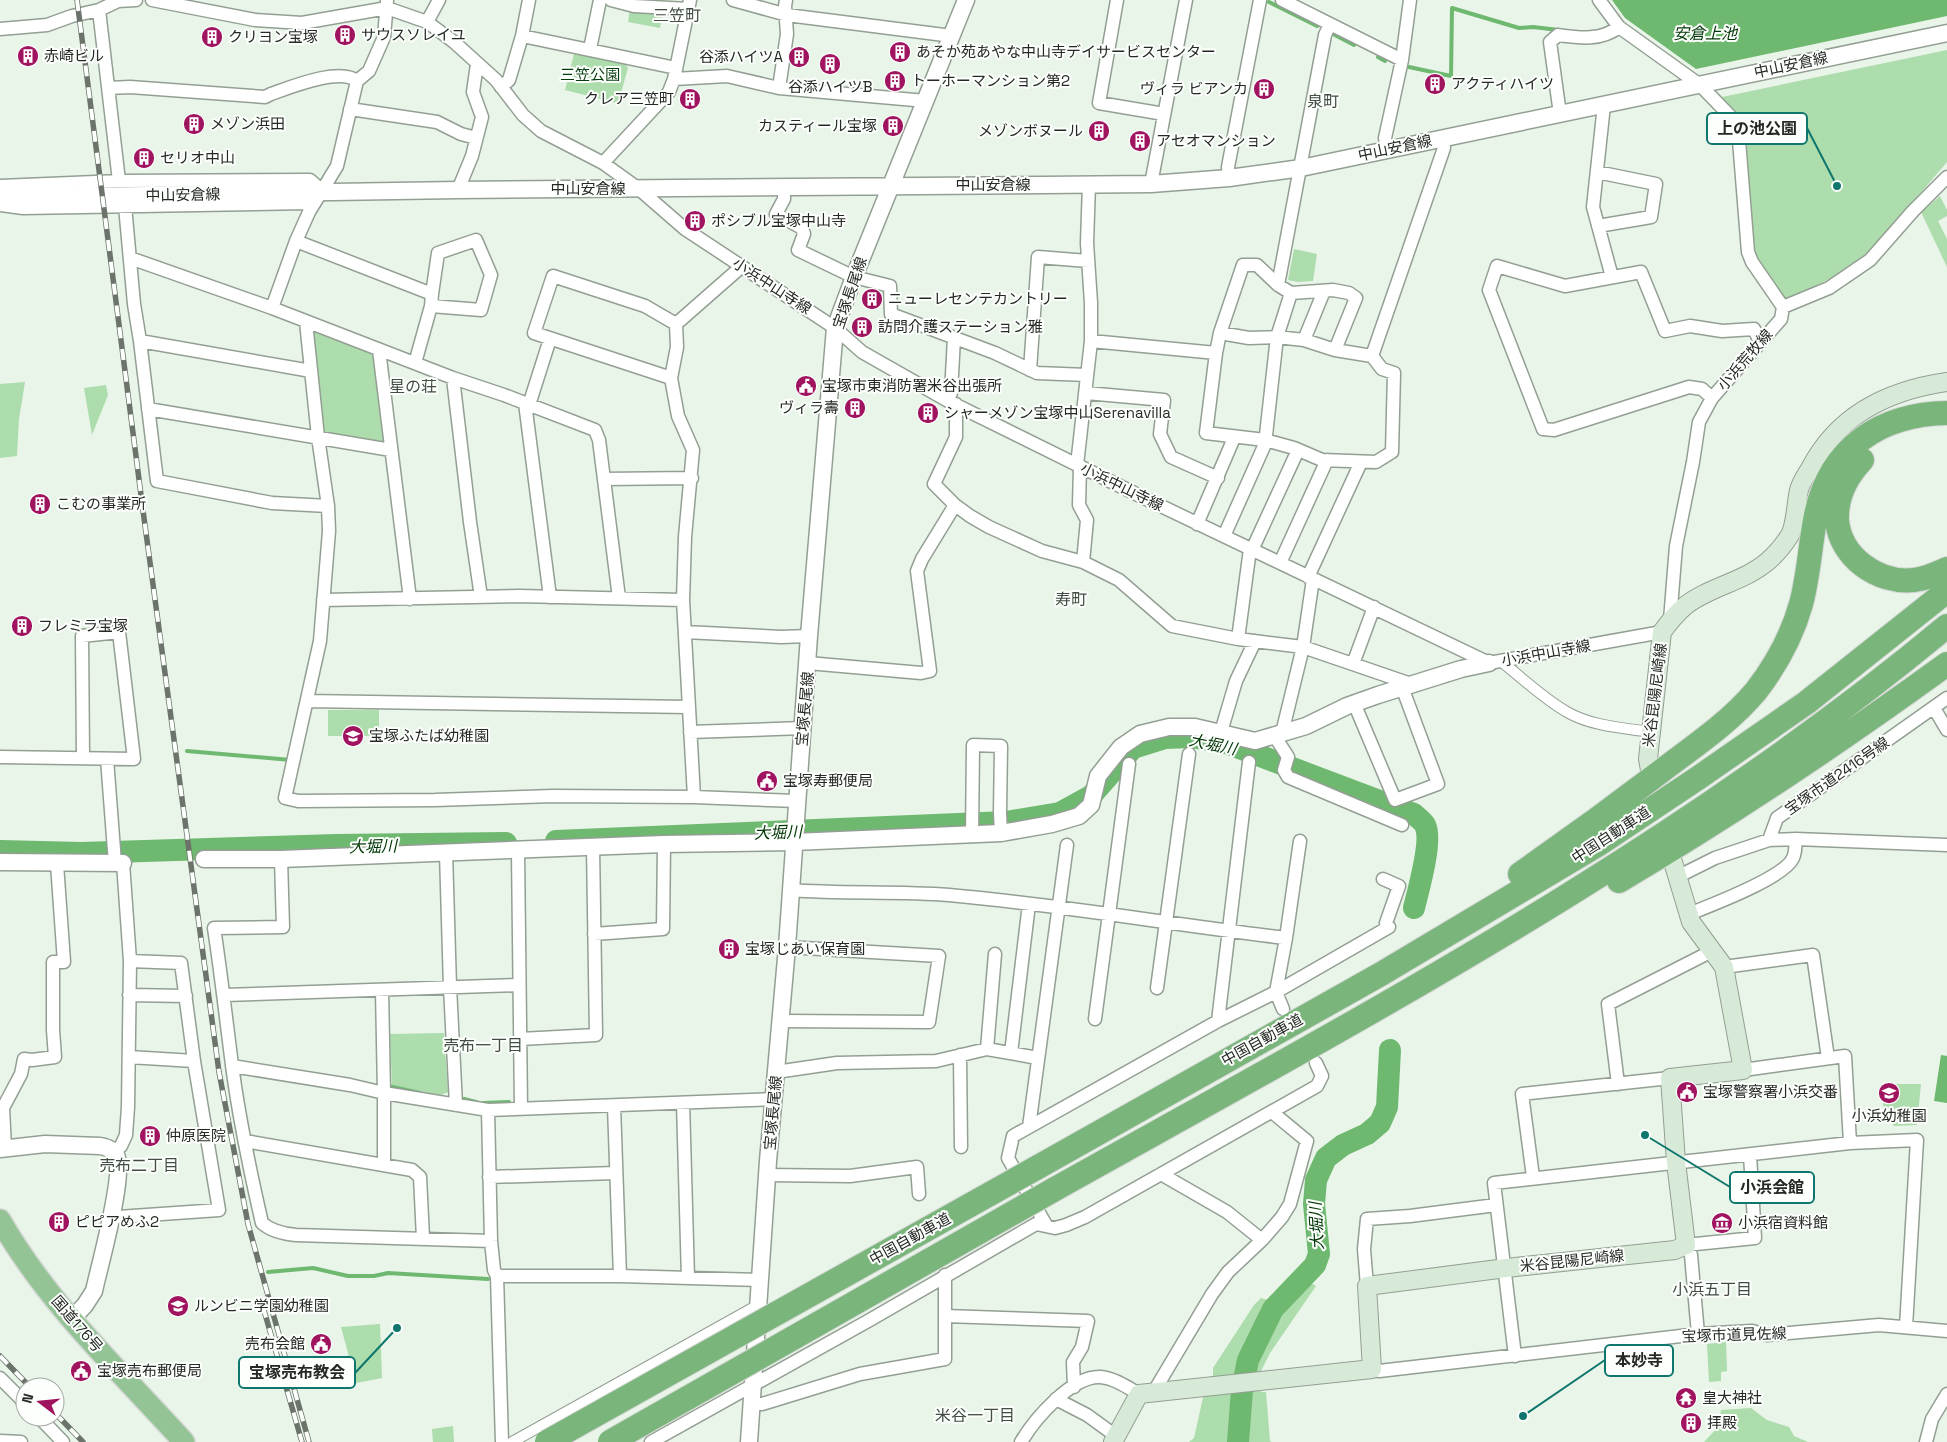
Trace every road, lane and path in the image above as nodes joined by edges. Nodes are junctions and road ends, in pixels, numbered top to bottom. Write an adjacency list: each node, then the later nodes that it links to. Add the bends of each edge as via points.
1 (136, 0): 19 (street, via 118,1)
2 (152, 0): 16 (street, 小浜中山寺線)
3 (439, 0): 21 (street)
4 (529, 0): 26 (street)
5 (600, 0): 28 (street)
6 (611, 0): 18 (street, via 634,6)
7 (733, 0): 20 (street)
8 (786, 0): 20 (street)
9 (966, 0): 27 (street, 宝塚長尾線)
10 (1117, 0): 40 (street, via 1100,102)
11 (1186, 0): 40 (street)
12 (1260, 0): 49 (street, via 1228,169)
13 (1282, 0): 22 (street)
14 (1410, 0): 29 (street)
15 (1599, 0): 23 (street)
16 (202, 4): 17 (street, 小浜中山寺線, via 256,20 302,23)
17 (387, 4): 21 (street, 小浜中山寺線); 32 (street, via 384,37 369,71)
18 (689, 5): 31 (street)
19 (100, 10): 24 (street, via 47,25); 35 (street)
20 (787, 15): 27 (street); 36 (street)
21 (427, 22): 30 (street, 小浜中山寺線)
22 (1330, 24): 29 (street); 46 (street, via 1325,35)
23 (1620, 27): 33 (street); 41 (street, via 1611,34 1587,39 1558,35 1550,42)
24 (0, 29)
25 (1947, 33): 33 (street, 中山安倉線)
26 (522, 36): 28 (street); 34 (street, via 509,80)
27 (952, 36): 37 (street, 宝塚長尾線)
28 (590, 49): 31 (street)
29 (1402, 60): 44 (street, via 1386,138)
30 (477, 64): 34 (street, 小浜中山寺線); 42 (street, via 473,92 482,117)
31 (675, 73): 36 (street, via 727,76); 45 (street, via 669,92)
32 (357, 81): 35 (street, via 344,75 312,81 265,97); 39 (street)
33 (1700, 85): 38 (street, 中山安倉線); 75 (street, via 1738,128 1748,252)
34 (501, 87): 45 (street, 小浜中山寺線, via 523,115 541,131)
35 (109, 88): 50 (street)
36 (779, 88): 37 (street)
37 (926, 101): 54 (street, 宝塚長尾線)
38 (1604, 104): 41 (street, 中山安倉線); 47 (street)
39 (350, 109): 42 (street, via 436,122); 58 (street, via 337,166)
40 (1164, 114): 52 (street)
41 (1560, 114): 43 (street, 中山安倉線)
42 (476, 138): 57 (street)
43 (1442, 138): 44 (street, 中山安倉線); 91 (street, via 1444,148)
44 (1387, 149): 46 (street, 中山安倉線)
45 (603, 163): 55 (street, 小浜中山寺線)
46 (1301, 168): 49 (street, 中山安倉線); 71 (street)
47 (1597, 172): 64 (street, via 1593,207); 64 (street, via 1656,184 1651,217)
48 (1947, 177): 75 (street, via 1870,260 1829,288)
49 (1229, 178): 52 (street, 中山安倉線)
50 (119, 181): 53 (street); 58 (street, via 310,180)
51 (1089, 184): 52 (street, 中山安倉線); 54 (street, 中山安倉線); 67 (street)
52 (1151, 184)
53 (0, 186)
54 (891, 186): 56 (street, 中山安倉線); 70 (street, 宝塚長尾線)
55 (639, 189): 56 (street, 中山安倉線); 57 (street, 中山安倉線); 68 (street, 小浜中山寺線, via 685,229)
56 (784, 189): 70 (street, via 784,200 776,214 802,228 804,234 798,250)
57 (458, 190): 58 (street, 中山安倉線)
58 (323, 192): 60 (street, 中山安倉線); 63 (street, via 306,203); 65 (street, via 309,212)
59 (0, 194): 60 (street, 中山安倉線)
60 (24, 197): 61 (street, 中山安倉線)
61 (0, 200)
62 (0, 205): 63 (street, via 23,208)
63 (125, 206): 66 (street)
64 (1598, 226): 69 (street)
65 (296, 241): 74 (street); 76 (street)
66 (130, 258): 76 (street); 85 (street)
67 (1088, 261): 86 (street); 94 (street, via 1038,257)
68 (742, 267): 78 (street); 79 (street, 小浜中山寺線)
69 (1612, 276): 87 (street, via 1641,272 1665,331 1690,326 1722,331 1754,328); 100 (street, via 1565,286 1497,266 1489,290 1543,428 1554,430 1689,387 1702,389)
70 (854, 277): 79 (street, 宝塚長尾線); 82 (street, via 890,286 891,314)
71 (1278, 285): 73 (street); 80 (street, via 1257,264 1243,265)
72 (1324, 291): 73 (street); 84 (street); 89 (street, via 1349,293 1356,298)
73 (1291, 293): 81 (street)
74 (431, 300): 74 (street, via 438,253 476,240 491,275 481,310); 92 (street)
75 (1784, 307): 87 (street, 小浜荒牧線, via 1781,318)
76 (272, 308): 77 (street)
77 (306, 322): 88 (street); 93 (street)
78 (676, 324): 83 (street, via 645,306 553,276 534,333); 97 (street, via 678,347)
79 (835, 328): 101 (street, 小浜中山寺線, via 862,352); 137 (street, 宝塚長尾線)
80 (1220, 333): 81 (street, via 1248,338); 90 (street)
81 (1278, 337): 84 (street); 108 (street)
82 (954, 338): 94 (street); 101 (street)
83 (550, 340): 97 (street); 102 (street)
84 (1304, 340): 89 (street)
85 (140, 341): 93 (street); 103 (street)
86 (1091, 341): 90 (street); 95 (street)
87 (1760, 342): 100 (street, 小浜荒牧線)
88 (379, 350): 92 (street); 109 (street)
89 (1335, 350): 91 (street)
90 (1216, 353): 107 (street, via 1206,433)
91 (1372, 356): 112 (street, via 1382,369 1394,373 1392,452 1376,462)
92 (415, 363): 96 (street)
93 (311, 370): 106 (street)
94 (1030, 370): 95 (street)
95 (1087, 375): 99 (street)
96 (453, 378): 102 (street); 127 (street)
97 (671, 378): 114 (street, via 678,416 693,450)
98 (1947, 382): 134 (main road, via 1920,386 1898,394 1867,407 1844,425 1818,453 1799,488 1791,534 1768,561 1686,605)
99 (1086, 393): 113 (street); 115 (street, via 1164,400 1160,434 1171,457)
100 (1712, 398): 134 (street, 小浜荒牧線, via 1698,428 1676,546)
101 (952, 402): 113 (street, 小浜中山寺線); 118 (street, via 956,437 934,484)
102 (527, 404): 116 (street, via 595,430); 128 (street)
103 (148, 409): 106 (street); 117 (street, via 157,481 272,503)
104 (1947, 413): 200 (highway, via 1916,414 1884,424 1844,455 1830,476 1816,513 1801,604 1785,646 1754,693 1723,725 1581,832)
105 (1947, 428): 124 (highway, via 1898,435 1868,454 1854,468 1845,484 1837,518 1840,533 1850,552 1860,564 1879,575 1912,580 1927,578)
106 (318, 437): 109 (street); 117 (street)
107 (1234, 438): 108 (street); 115 (street)
108 (1265, 440): 110 (street); 120 (street)
109 (391, 450): 129 (street)
110 (1298, 450): 111 (street); 121 (street)
111 (1327, 460): 112 (street); 123 (street)
112 (1361, 462): 125 (street)
113 (1078, 465): 119 (street, 小浜中山寺線); 122 (street, via 1079,505 1087,520)
114 (692, 478): 116 (street); 132 (street, via 685,537)
115 (1218, 478): 119 (street)
116 (604, 479): 130 (street)
117 (328, 506): 131 (street, via 330,531)
118 (955, 506): 122 (street, via 1015,540); 142 (street, via 917,571 930,671 921,673)
119 (1197, 524): 120 (street, 小浜中山寺線)
120 (1224, 536): 121 (street, 小浜中山寺線)
121 (1251, 550): 123 (street, 小浜中山寺線); 138 (street)
122 (1083, 562): 138 (street, via 1119,580 1172,626)
123 (1280, 564): 125 (street, 小浜中山寺線)
124 (1947, 569)
125 (1311, 578): 133 (street, 小浜中山寺線); 140 (street)
126 (1947, 591): 200 (highway, 中国自動車道, via 1806,703 1698,778 1598,844)
127 (481, 597): 128 (street); 129 (street)
128 (550, 597): 130 (street)
129 (410, 598): 131 (street)
130 (619, 598): 132 (street)
131 (324, 600): 147 (street, via 320,641)
132 (683, 600): 136 (street)
133 (1374, 607): 141 (street, 小浜中山寺線); 143 (street)
134 (1666, 626): 141 (street, 小浜中山寺線); 155 (main road, 米谷昆陽尼崎線)
135 (1947, 626): 213 (highway, 中国自動車道, via 1820,724 1702,808 1521,923)
136 (685, 632): 137 (street); 149 (street)
137 (809, 636): 142 (street, 宝塚長尾線)
138 (1238, 639): 139 (street)
139 (1255, 641): 140 (street); 154 (street, via 1236,681)
140 (1303, 647): 143 (street); 156 (street)
141 (1495, 662): 145 (street); 155 (street, via 1579,718)
142 (808, 664): 151 (street, 宝塚長尾線)
143 (1353, 664): 145 (street)
144 (1947, 664): 213 (highway, via 1696,835 1564,913)
145 (1407, 686): 148 (street); 148 (street, via 1438,784 1395,800)
146 (1947, 698): 150 (street, 宝塚市道2416号線)
147 (307, 701): 149 (street); 164 (street, via 285,798 298,801)
148 (1354, 703): 156 (street, via 1306,726)
149 (689, 707): 153 (street)
150 (1934, 708): 152 (street); 171 (street, 宝塚市道2416号線, via 1777,818)
151 (803, 728): 153 (street); 165 (street, 宝塚長尾線)
152 (1947, 730)
153 (690, 732): 164 (street)
154 (1220, 732): 156 (street, via 1255,741); 167 (street, via 1195,727 1169,727 1140,734 1121,747 1098,776 1091,805 1080,816 1052,824)
155 (1650, 732): 163 (main road, 米谷昆陽尼崎線)
156 (1278, 734): 166 (street, via 1288,757 1284,770 1288,777)
157 (1189, 754): 191 (street)
158 (0, 757): 159 (street)
159 (83, 758): 160 (street); 160 (street, via 82,636 119,632 134,759)
160 (107, 759): 179 (street)
161 (1249, 762): 192 (street)
162 (1129, 764): 190 (street)
163 (1650, 770)
164 (694, 797): 165 (street)
165 (797, 801): 169 (street, 宝塚長尾線)
166 (1402, 825)
167 (1001, 826): 168 (street); 168 (street, via 1001,746 973,745)
168 (971, 829): 169 (street)
169 (794, 835): 173 (street); 186 (street, 宝塚長尾線)
170 (1796, 839): 171 (street); 175 (street); 189 (street, via 1790,863 1759,884)
171 (1769, 840): 184 (street)
172 (1300, 841): 194 (street)
173 (664, 844): 176 (street); 193 (street, via 663,929)
174 (1067, 845): 188 (street)
175 (1947, 845)
176 (593, 847): 177 (street); 193 (street)
177 (518, 851): 178 (street); 201 (street)
178 (446, 853): 180 (street); 202 (street)
179 (117, 857): 183 (street); 198 (street)
180 (281, 858): 181 (street); 207 (street, via 283,927 214,928)
181 (204, 859)
182 (0, 862): 183 (street)
183 (57, 864): 240 (street, via 64,962 53,962 55,1057 24,1059 21,1074 3,1108)
184 (1675, 869): 189 (main road)
185 (1384, 879): 205 (street, via 1400,886 1386,923 1389,927)
186 (790, 890): 187 (street, via 946,895); 195 (street, 宝塚長尾線)
187 (1029, 904): 188 (street); 216 (street)
188 (1057, 908): 190 (street); 219 (street)
189 (1689, 914): 196 (main road, via 1691,922)
190 (1110, 915): 191 (street); 210 (street)
191 (1166, 923): 192 (street); 203 (street)
192 (1229, 931): 194 (street); 212 (street)
193 (594, 934): 214 (street, via 596,1035)
194 (1286, 938): 205 (street)
195 (788, 947): 211 (street, 宝塚長尾線); 211 (street, via 939,956 929,1022)
196 (1712, 951): 199 (main road); 227 (street, via 1608,1004)
197 (995, 954): 215 (street)
198 (130, 961): 206 (street); 208 (street, via 181,963)
199 (1724, 968): 220 (street, via 1813,955); 224 (main road)
200 (1381, 974): 290 (highway, 中国自動車道, bridge)
201 (519, 985): 202 (street); 214 (street)
202 (450, 987): 204 (street); 231 (street)
203 (1157, 988)
204 (382, 990): 207 (street); 228 (street)
205 (1276, 992): 209 (street); 212 (street)
206 (130, 995): 208 (street); 218 (street)
207 (224, 995): 223 (street)
208 (186, 996): 221 (street)
209 (1283, 1009)
210 (1095, 1019)
211 (781, 1021): 225 (street, 宝塚長尾線)
212 (1218, 1021): 236 (street)
213 (1336, 1032): 291 (highway, 中国自動車道, bridge)
214 (520, 1039): 233 (street)
215 (987, 1050): 216 (street); 217 (street)
216 (1011, 1053): 219 (street)
217 (960, 1056): 225 (street, via 936,1061 837,1063); 239 (street)
218 (129, 1057): 221 (street); 241 (street, via 126,1135)
219 (1038, 1058): 236 (street)
220 (1828, 1058): 224 (street); 238 (street, via 1845,1056)
221 (194, 1061): 252 (street, via 219,1210)
222 (1316, 1062): 235 (street, via 1322,1076 1317,1086)
223 (232, 1066): 228 (street); 237 (street)
224 (1743, 1070): 226 (main road)
225 (776, 1072): 229 (street, 宝塚長尾線)
226 (1670, 1078): 227 (street); 243 (main road)
227 (1618, 1084): 249 (street, via 1522,1094)
228 (384, 1093): 231 (street); 244 (street)
229 (774, 1099): 230 (street); 247 (street, 宝塚長尾線)
230 (683, 1103): 232 (street); 263 (street)
231 (456, 1105): 234 (street)
232 (614, 1106): 233 (street); 245 (street)
233 (521, 1109): 234 (street)
234 (488, 1110): 248 (street)
235 (1272, 1112): 246 (street); 256 (street, via 1307,1140 1290,1204)
236 (1029, 1127): 254 (street, via 1014,1136 1008,1158)
237 (245, 1141): 244 (street); 255 (street, via 258,1207 262,1223 266,1226 296,1235)
238 (1850, 1142): 242 (street); 269 (street, via 1917,1140)
239 (961, 1147)
240 (3, 1149): 241 (street, via 45,1144 90,1145)
241 (114, 1152): 252 (street, via 118,1162)
242 (1750, 1155): 243 (street); 258 (street, via 1755,1238)
243 (1676, 1162): 249 (street); 258 (main road)
244 (384, 1165): 255 (street, via 412,1170 420,1178)
245 (615, 1173): 248 (street); 262 (street)
246 (1161, 1174): 254 (street, via 1085,1217 1055,1228); 256 (street, via 1227,1212)
247 (768, 1175): 250 (street, via 850,1176 917,1167); 264 (street, 宝塚長尾線)
248 (489, 1177): 257 (street)
249 (1533, 1177): 251 (street, via 1494,1183)
250 (919, 1194)
251 (1496, 1205): 259 (street); 265 (street, via 1368,1219 1364,1248)
252 (112, 1215): 268 (street, via 94,1291)
253 (1, 1224): 268 (highway, 国道176号)
254 (1046, 1225): 260 (street, via 1036,1224)
255 (423, 1238): 257 (street)
256 (1262, 1240): 278 (street, via 1228,1272)
257 (491, 1241): 261 (street)
258 (1686, 1245): 259 (main road, 米谷昆陽尼崎線, via 1675,1250); 271 (street, via 1691,1255)
259 (1506, 1268): 265 (main road, 米谷昆陽尼崎線); 272 (street)
260 (945, 1275): 267 (street); 275 (street)
261 (497, 1276): 262 (street); 288 (street)
262 (620, 1276): 263 (street)
263 (688, 1278): 264 (street)
264 (760, 1280): 266 (street, 宝塚長尾線)
265 (1367, 1286): 273 (main road)
266 (758, 1305): 275 (street, 宝塚長尾線); 289 (street)
267 (945, 1316): 276 (street, via 1088,1322 1082,1347 1073,1362); 281 (street, via 945,1359 860,1374 809,1391)
268 (72, 1319): 287 (highway, 国道176号)
269 (1906, 1327): 270 (street, 宝塚市道見佐線); 271 (street, 宝塚市道見佐線, via 1879,1325 1767,1335 1752,1331)
270 (1947, 1331)
271 (1698, 1334): 272 (street, 宝塚市道見佐線)
272 (1516, 1356): 273 (street, 宝塚市道見佐線, via 1379,1371)
273 (1372, 1369): 278 (main road)
274 (0, 1378): 277 (street)
275 (752, 1385): 281 (street, 宝塚長尾線); 292 (street)
276 (1074, 1387): 278 (street, via 1098,1377); 280 (street)
277 (15, 1393)
278 (1146, 1393): 283 (main road)
279 (1947, 1394): 295 (street, via 1932,1419)
280 (1056, 1400): 283 (street, via 1087,1415); 294 (street, via 1029,1428)
281 (752, 1404): 293 (street, 宝塚長尾線)
282 (49, 1427): 286 (street)
283 (1115, 1439)
284 (0, 1441): 285 (street)
285 (21, 1442)
286 (63, 1442)
287 (184, 1442)
288 (502, 1442)
289 (512, 1442)
290 (547, 1442)
291 (610, 1442)
292 (651, 1442)
293 (748, 1442)
294 (1021, 1442)
295 (1926, 1442)

